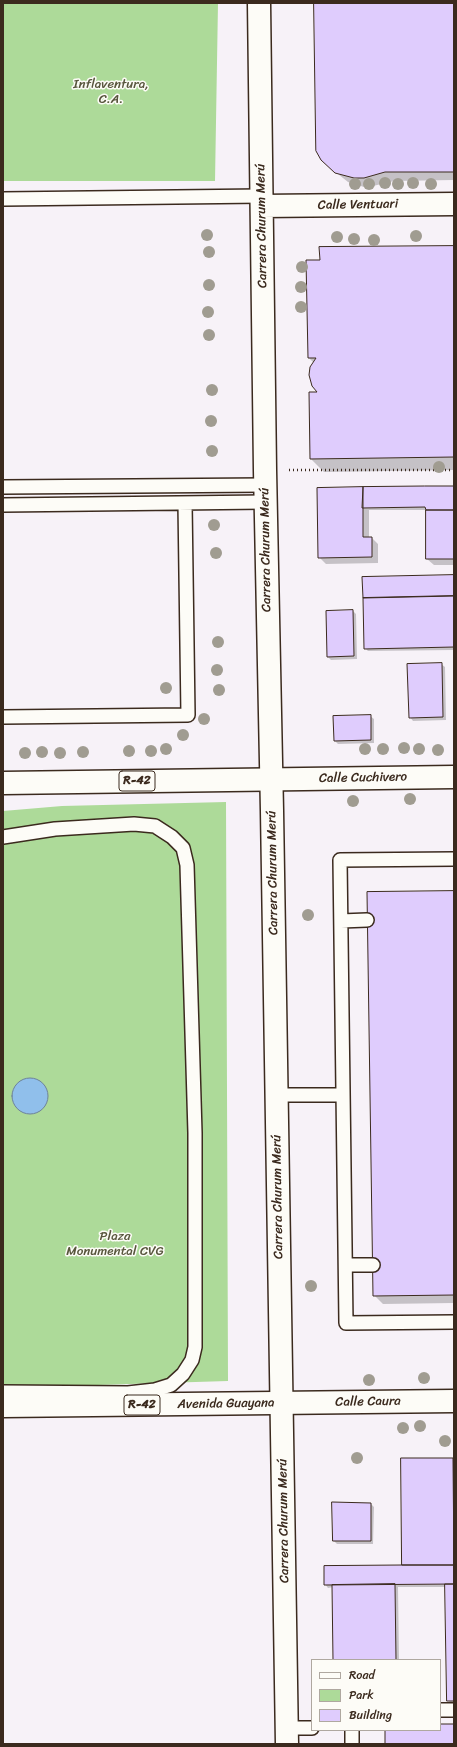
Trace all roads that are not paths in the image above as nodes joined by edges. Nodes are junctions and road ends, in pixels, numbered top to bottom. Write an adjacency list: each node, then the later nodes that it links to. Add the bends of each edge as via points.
1 (259, 3): 3 (street, Carrera Churum Merú)
2 (3, 199): 3 (lane)
3 (262, 201): 4 (street, Calle Ventuari); 6 (street, Carrera Churum Merú)
4 (454, 204)
5 (115, 486): 6 (lane); 7 (lane); 9 (lane)
6 (265, 486): 8 (lane); 13 (street, Carrera Churum Merú)
7 (3, 487)
8 (185, 503): 9 (lane); 11 (lane, via 188,715)
9 (115, 504): 10 (lane)
10 (3, 505)
11 (3, 717)
12 (454, 777): 13 (street, Calle Cuchivero / R-42)
13 (271, 780): 14 (street, R-42); 20 (street, Carrera Churum Merú)
14 (3, 783)
15 (3, 837): 24 (lane, via 55,829 134,824 155,826 183,848 187,865 195,1117 196,1320 192,1360 183,1374 171,1385 128,1393)
16 (454, 859): 18 (lane, via 340,860)
17 (367, 920): 18 (lane)
18 (341, 921): 19 (lane)
19 (343, 1094): 20 (lane); 22 (lane)
20 (277, 1095): 26 (street, Carrera Churum Merú)
21 (373, 1264): 22 (lane)
22 (346, 1265): 23 (lane, via 346,1323)
23 (454, 1322)
24 (3, 1392)
25 (454, 1401): 26 (street, Calle Caura / R-42)
26 (282, 1403): 27 (street, Avenida Guayana / R-42); 32 (street, Carrera Churum Merú)
27 (3, 1406)
28 (441, 1710): 29 (lane)
29 (454, 1710)
30 (311, 1728): 32 (lane)
31 (352, 1731): 33 (lane)
32 (287, 1736)
33 (352, 1744)

